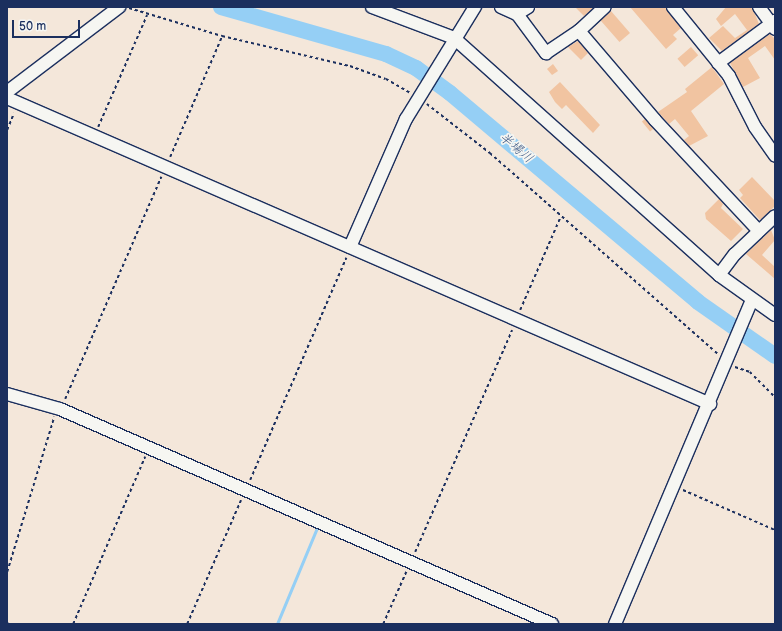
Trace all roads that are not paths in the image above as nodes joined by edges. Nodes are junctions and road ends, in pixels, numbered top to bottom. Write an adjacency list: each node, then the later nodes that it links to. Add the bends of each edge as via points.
1 (119, 7): 14 (street)
2 (372, 7): 12 (street)
3 (475, 7): 12 (street)
4 (501, 7): 9 (street)
5 (528, 7): 9 (street)
6 (605, 7): 11 (street)
7 (673, 7): 13 (street)
8 (759, 7): 10 (street)
9 (518, 14): 11 (street, via 546,53)
10 (774, 25): 13 (street)
11 (579, 31): 18 (street, via 655,120)
12 (452, 41): 19 (street, via 419,97); 20 (street)
13 (718, 63): 16 (street, via 734,84 755,127)
14 (7, 92)
15 (7, 98): 19 (street)
16 (775, 156)
17 (775, 216): 18 (street)
18 (759, 231): 20 (street)
19 (350, 247): 24 (street)
20 (719, 275): 21 (street)
21 (752, 302): 22 (street); 24 (street)
22 (775, 315)
23 (7, 394): 25 (street, via 149,448)
24 (710, 404): 26 (street)
25 (552, 624)
26 (615, 624)

